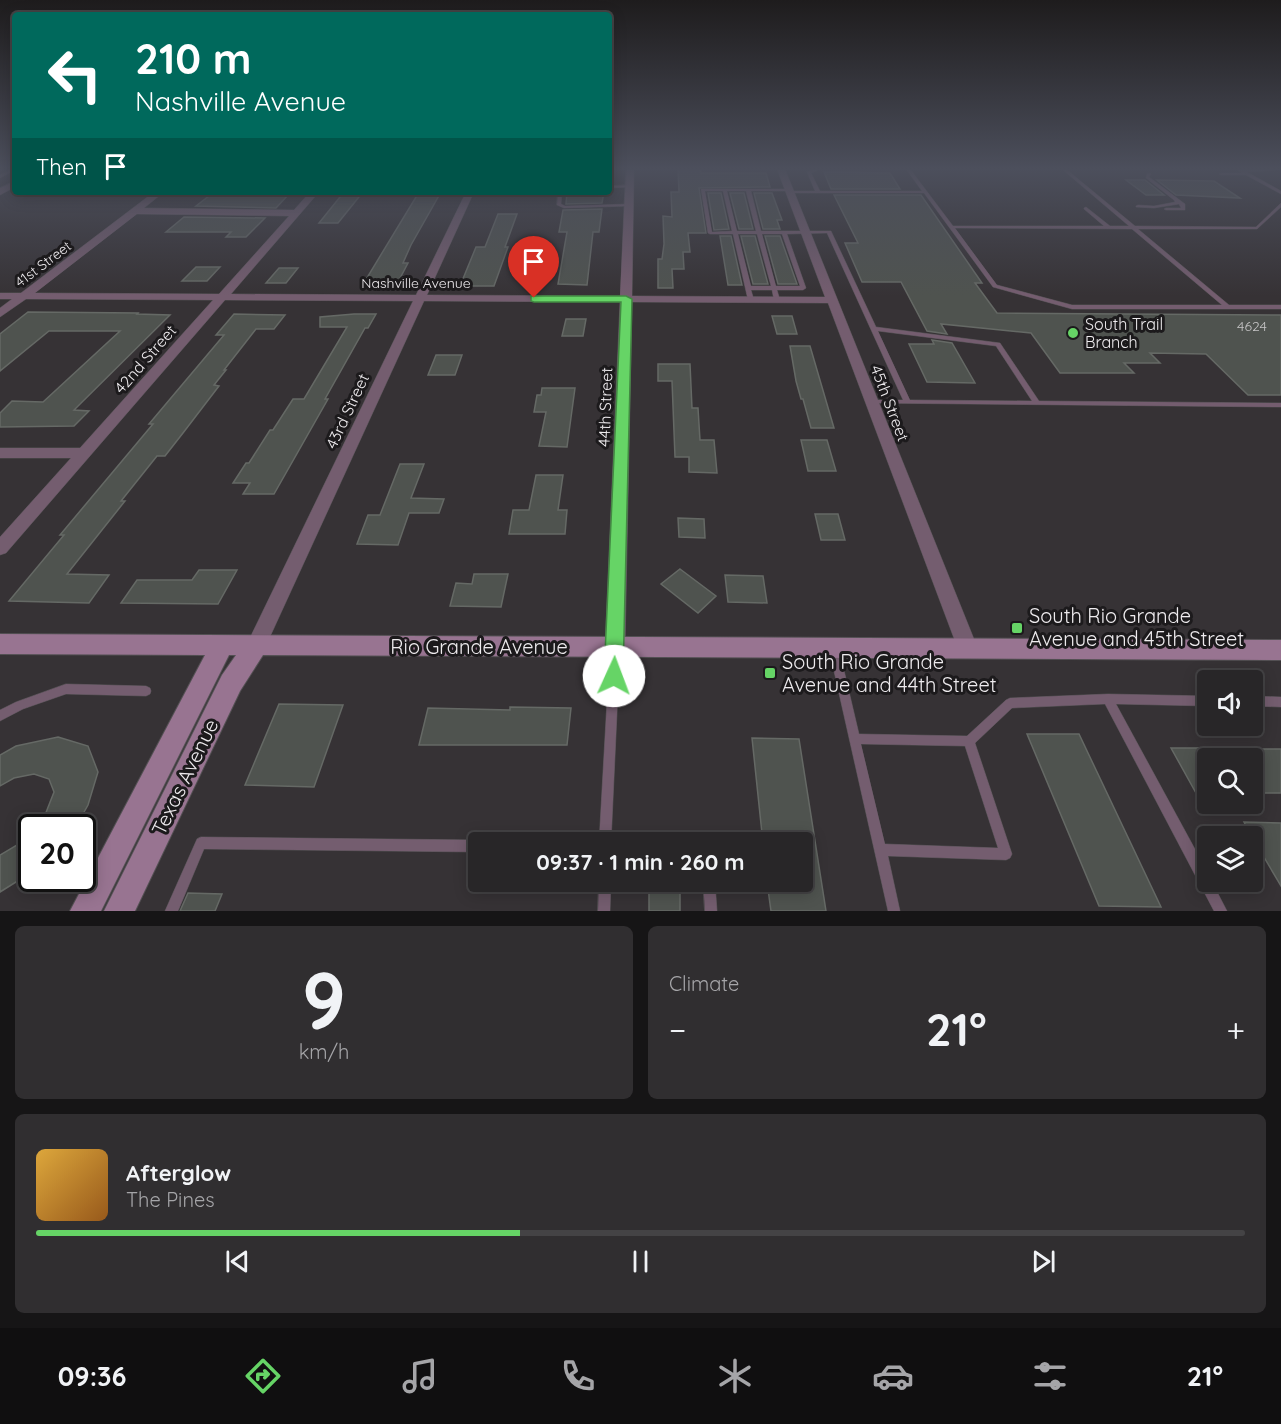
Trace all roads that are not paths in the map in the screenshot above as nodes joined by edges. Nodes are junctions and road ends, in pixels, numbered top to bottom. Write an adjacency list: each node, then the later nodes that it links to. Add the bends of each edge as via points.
1 (135, 211): 26 (street, 41st Street)
2 (176, 212): 13 (street)
3 (461, 212): 28 (street, 43rd Street)
4 (629, 212): 29 (street, 44th Street)
5 (707, 212): 20 (lane, via 710,233)
6 (730, 212): 20 (lane)
7 (754, 212): 21 (lane)
8 (797, 212): 19 (street, 45th Street)
9 (939, 212): 16 (lane)
10 (1090, 212): 17 (lane)
11 (1115, 212): 18 (lane)
12 (1275, 212): 14 (lane)
13 (296, 213): 27 (street, 42nd Street)
14 (1272, 215): 15 (lane); 18 (lane, via 1257,228)
15 (1281, 221)
16 (951, 227): 17 (lane); 32 (lane, via 995,286 1072,307)
17 (1108, 227): 18 (lane)
18 (1133, 227): 32 (lane)
19 (805, 232): 22 (lane); 31 (street, 45th Street); 35 (lane, via 829,232)
20 (735, 233): 21 (lane); 24 (lane)
21 (759, 233): 22 (lane); 23 (lane)
22 (784, 233): 23 (lane, via 803,288)
23 (774, 288): 24 (lane); 30 (lane)
24 (749, 294): 29 (street, Nashville Avenue); 30 (street, Nashville Avenue)
25 (0, 296): 26 (street, Nashville Avenue)
26 (23, 296): 27 (street, Nashville Avenue); 34 (street, 41st Street)
27 (223, 297): 28 (street, Nashville Avenue); 41 (street, 42nd Street)
28 (420, 298): 29 (street, Nashville Avenue); 45 (street, 43rd Street)
29 (626, 299): 46 (street, 44th Street)
30 (777, 300): 31 (street, Nashville Avenue)
31 (831, 300): 36 (street, 45th Street)
32 (1228, 307): 33 (lane)
33 (1281, 308)
34 (0, 314)
35 (874, 329): 37 (lane); 38 (lane, via 998,344)
36 (870, 402): 37 (lane); 48 (street, 45th Street)
37 (907, 402): 38 (lane)
38 (1037, 403): 39 (lane)
39 (1281, 405)
40 (0, 453): 41 (street)
41 (85, 453): 42 (street, 42nd Street)
42 (0, 548)
43 (0, 644): 44 (street, Rio Grande Avenue)
44 (222, 646): 45 (street, Rio Grande Avenue); 63 (street, Texas Avenue)
45 (256, 646): 46 (street, Rio Grande Avenue); 64 (street, Texas Avenue, via 231,683)
46 (615, 648): 47 (street, Rio Grande Avenue); 58 (lane)
47 (834, 649): 48 (street, Rio Grande Avenue); 56 (lane)
48 (968, 649): 49 (street, Rio Grande Avenue)
49 (1281, 650)
50 (146, 691): 55 (lane, via 66,689)
51 (1108, 699): 52 (lane); 57 (lane, via 1010,703); 69 (lane)
52 (1197, 700)
53 (1263, 701): 54 (lane)
54 (1281, 702)
55 (0, 716)
56 (856, 739): 57 (lane); 60 (lane)
57 (969, 741): 60 (lane, via 1006,854)
58 (606, 832)
59 (468, 846): 65 (lane, via 201,843)
60 (880, 850): 68 (lane)
61 (605, 892): 66 (lane)
62 (710, 892): 67 (lane)
63 (86, 911)
64 (119, 911)
65 (171, 911)
66 (604, 911)
67 (711, 911)
68 (894, 911)
69 (1221, 911)

